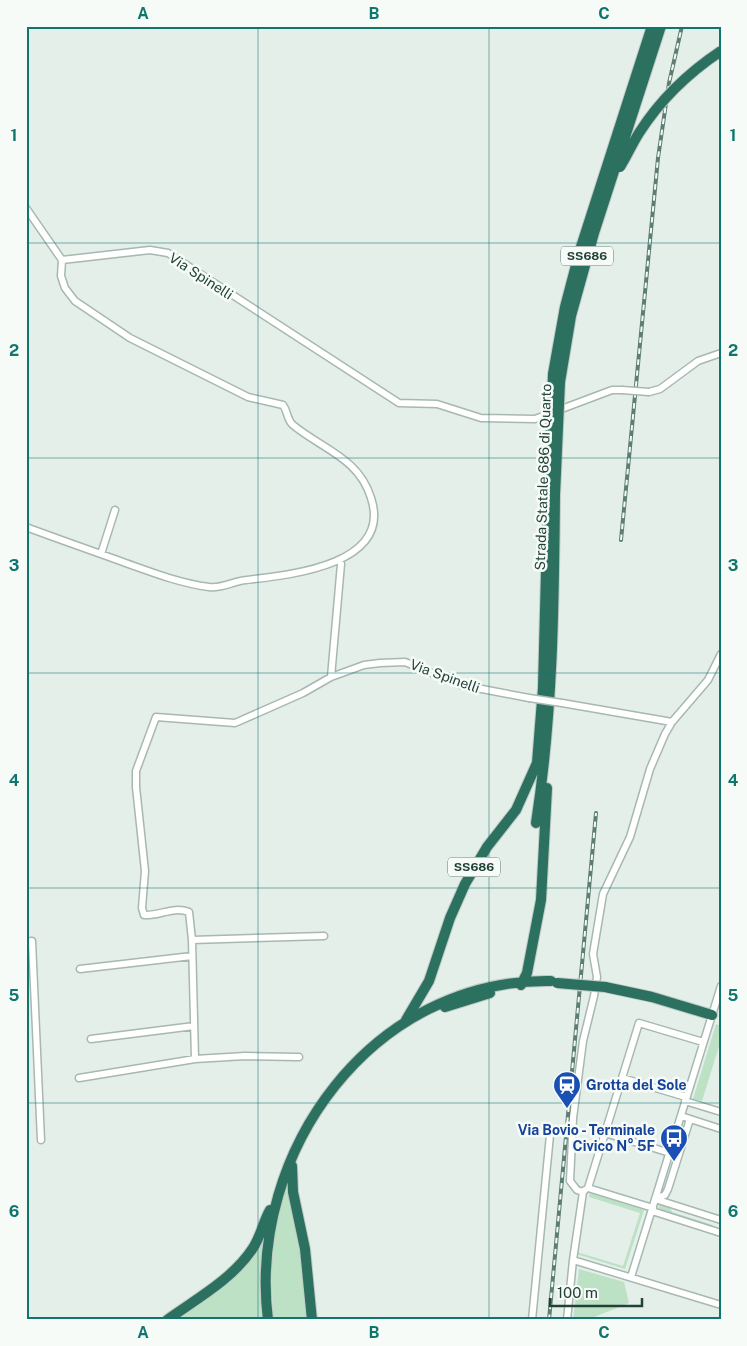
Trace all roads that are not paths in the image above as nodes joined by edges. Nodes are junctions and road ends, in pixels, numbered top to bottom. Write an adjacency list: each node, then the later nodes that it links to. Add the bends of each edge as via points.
1 (652, 26): 8 (highway, Strada Statale 686 di Quarto / SS686, bridge, via 580,250 563,314 550,402)
2 (661, 26): 4 (highway, Strada Statale 686 di Quarto / SS686, bridge)
3 (721, 52): 4 (highway, bridge, via 681,82 658,107)
4 (611, 180): 8 (highway, Strada Statale 686 di Quarto / SS686, bridge, via 580,278 564,353)
5 (26, 208): 6 (street)
6 (62, 260): 7 (street, Via Spinelli, bridge, via 150,250 168,253 399,402 437,404 480,418 522,420 612,390 649,392 660,389 698,361); 12 (street, via 64,288 75,301 133,340 248,397 283,406 291,424 349,462 372,499 373,526 359,549)
7 (721, 353)
8 (552, 495): 16 (highway, Strada Statale 686 di Quarto / SS686, via 551,682)
9 (115, 510): 11 (street)
10 (26, 527): 11 (street)
11 (101, 554): 12 (street, via 169,578 212,588 244,580 276,578)
12 (340, 561): 14 (street)
13 (721, 654): 15 (street, via 708,680)
14 (330, 677): 15 (street, Via Spinelli, bridge, via 364,666 405,662 461,685); 19 (street, Via Spinelli, via 303,694 235,723 156,717 136,771 145,870 142,908 144,915 182,909 189,912)
15 (672, 722): 52 (street, via 650,769 630,837 603,894 598,916 593,954 597,977 578,1075 570,1173 571,1183 577,1190)
16 (540, 763): 17 (highway, Strada Statale 686 di Quarto / SS686); 22 (highway, SS686, via 548,776 542,890); 25 (highway, SS686, via 516,810 483,853 465,884)
17 (536, 823)
18 (324, 936): 19 (street)
19 (192, 940): 21 (street)
20 (29, 942): 49 (street)
21 (192, 956): 23 (street); 34 (street)
22 (529, 964): 24 (highway, SS686); 26 (highway, via 536,975)
23 (80, 969)
24 (525, 980): 26 (highway, SS686); 28 (highway, SS686); 29 (highway, SS686)
25 (429, 982): 30 (highway, via 432,997); 33 (highway, SS686)
26 (554, 982): 28 (highway, SS686); 32 (highway, SS686, bridge, via 605,987 652,997)
27 (721, 986): 32 (street)
28 (516, 988): 29 (highway, SS686)
29 (470, 995): 30 (highway, SS686); 31 (highway, SS686)
30 (440, 1002): 31 (highway); 33 (highway, SS686)
31 (451, 1005): 35 (highway, SS686)
32 (712, 1016): 37 (street)
33 (406, 1020): 35 (highway, SS686)
34 (194, 1026): 36 (street); 39 (street)
35 (390, 1034): 51 (highway, SS686, via 340,1079 316,1111)
36 (91, 1039)
37 (703, 1042): 41 (street, via 639,1023); 42 (street)
38 (299, 1057): 39 (street)
39 (195, 1059): 40 (street)
40 (79, 1078)
41 (622, 1078): 42 (street); 47 (street)
42 (686, 1099): 43 (street); 44 (street)
43 (721, 1112)
44 (681, 1116): 45 (street); 50 (street)
45 (690, 1119): 46 (street); 54 (street, via 667,1192)
46 (721, 1129)
47 (605, 1133): 50 (street); 52 (street)
48 (550, 1135): 64 (street)
49 (41, 1140)
50 (670, 1153): 54 (street)
51 (292, 1158): 53 (highway, SS686); 63 (highway, via 293,1192 305,1249)
52 (586, 1190): 55 (street); 58 (street)
53 (278, 1196): 61 (highway, via 254,1247 242,1262 227,1277); 62 (highway, via 266,1251)
54 (655, 1200): 55 (street); 56 (street)
55 (652, 1210): 57 (street); 59 (street)
56 (720, 1220): 57 (street)
57 (718, 1232)
58 (573, 1260): 59 (street); 65 (street)
59 (631, 1277): 60 (street)
60 (721, 1305)
61 (167, 1320)
62 (268, 1320)
63 (312, 1320)
64 (532, 1320)
65 (567, 1320)

